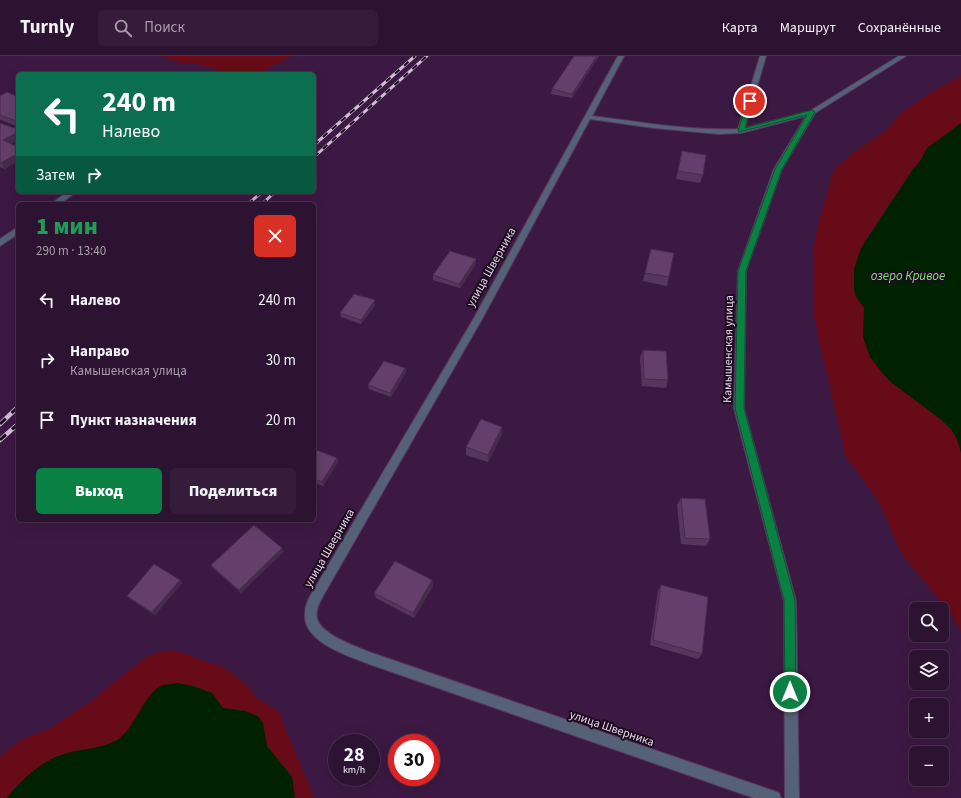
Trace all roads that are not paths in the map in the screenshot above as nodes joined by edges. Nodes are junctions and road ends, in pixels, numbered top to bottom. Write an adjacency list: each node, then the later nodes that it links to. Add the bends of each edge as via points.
1 (621, 56): 5 (street, улица Шверника)
2 (763, 56): 6 (street)
3 (903, 56): 4 (street, Камышенская улица)
4 (812, 112): 6 (street); 12 (street, Камышенская улица, via 778,169 742,271 739,408 790,600)
5 (588, 117): 6 (street, via 706,132); 11 (street, улица Шверника, via 478,319 327,577 314,603 311,618 317,631 335,643 369,658)
6 (741, 131)
7 (69, 194): 8 (street)
8 (58, 202)
9 (16, 231): 10 (street)
10 (0, 243)
11 (774, 798)
12 (792, 798)

